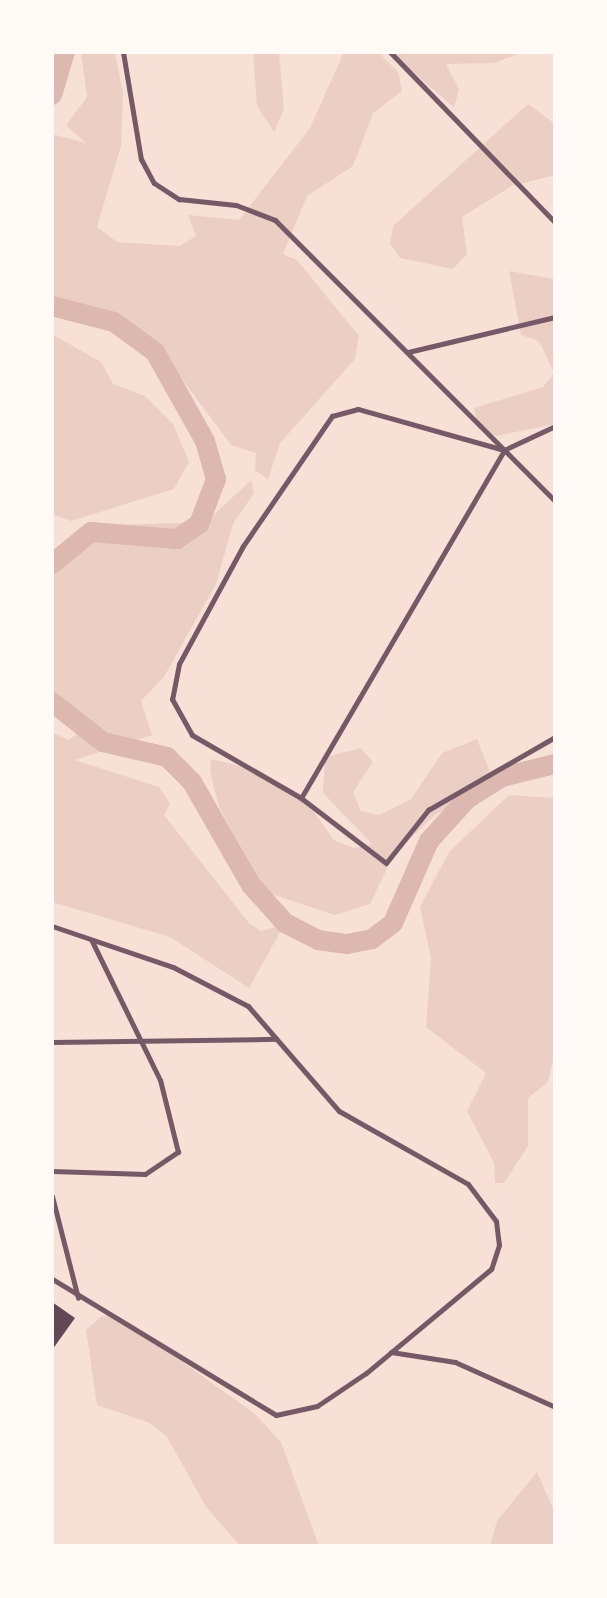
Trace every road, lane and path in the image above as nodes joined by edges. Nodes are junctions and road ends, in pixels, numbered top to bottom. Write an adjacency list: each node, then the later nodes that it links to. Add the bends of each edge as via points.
1 (123, 52): 5 (street, via 141,159 154,183 179,199 236,205 275,220)
2 (390, 52): 3 (street)
3 (555, 222)
4 (555, 317): 5 (street)
5 (407, 352): 7 (street)
6 (555, 426): 7 (street)
7 (504, 450): 8 (street); 10 (street); 10 (street, via 358,409 341,411 325,421 243,546 172,687 176,712 192,735)
8 (555, 501)
9 (555, 737): 10 (street, via 428,810 386,863)
10 (301, 798)
11 (52, 926): 12 (street)
12 (91, 940): 13 (street, via 214,985 248,1006); 15 (street)
13 (277, 1039): 15 (street); 20 (street, via 339,1111 441,1163 496,1221 499,1245 491,1269)
14 (52, 1042): 15 (street)
15 (145, 1047): 16 (street, via 178,1152 145,1174)
16 (52, 1171)
17 (52, 1196): 19 (street)
18 (52, 1279): 19 (street)
19 (78, 1299): 20 (street, via 276,1415 317,1406)
20 (390, 1352): 21 (street, via 455,1362)
21 (555, 1407)

